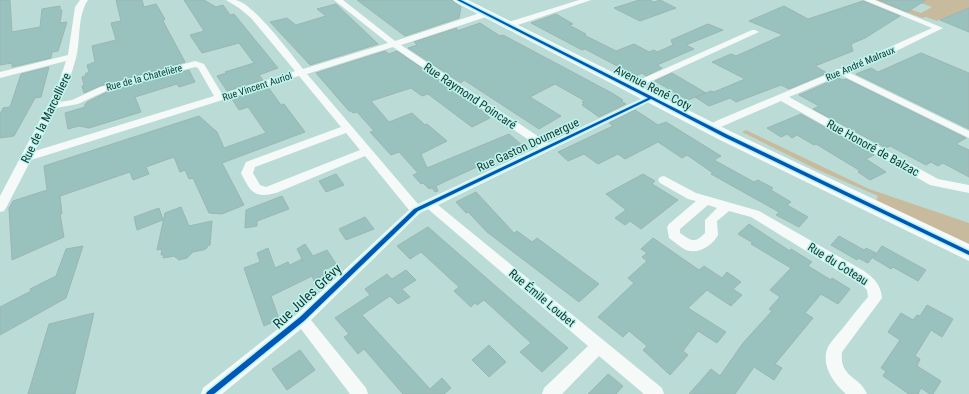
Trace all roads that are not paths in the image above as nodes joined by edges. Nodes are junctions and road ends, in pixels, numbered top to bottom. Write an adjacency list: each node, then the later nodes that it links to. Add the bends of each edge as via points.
1 (84, 0): 11 (street, Rue de la Marcelliere, via 79,8)
2 (232, 0): 12 (street, via 254,16)
3 (338, 0): 10 (street, Rue Raymond Poincaré)
4 (459, 0): 7 (main road, Avenue René Coty)
5 (587, 0): 8 (street)
6 (868, 0): 13 (street, Rue André Malraux, via 939,28)
7 (486, 14): 8 (main road, Avenue René Coty); 10 (street, Rue Vincent Auriol)
8 (509, 26): 15 (main road, Avenue René Coty)
9 (755, 32): 15 (street)
10 (394, 44): 12 (street, Rue Vincent Auriol); 23 (street, Rue Raymond Poincaré)
11 (72, 57): 14 (street); 19 (street, Rue de la Marcelliere)
12 (300, 72): 17 (street, Rue Vincent Auriol); 20 (street)
13 (839, 72): 16 (street, Rue André Malraux); 22 (street)
14 (0, 75)
15 (631, 87): 18 (main road, Avenue René Coty)
16 (781, 97): 21 (street, Rue André Malraux); 27 (street, Rue Honoré de Balzac, via 934,182)
17 (220, 98): 19 (street, Rue de la Chatelière, via 202,66 195,64 102,88 75,102); 25 (street, Rue Vincent Auriol)
18 (650, 98): 21 (main road, Avenue René Coty); 23 (street, Rue Gaston Doumergue)
19 (53, 106): 25 (street, Rue de la Marcelliere)
20 (347, 128): 24 (street); 24 (street, via 250,165 247,173 257,190 261,192 272,190)
21 (710, 128): 33 (main road, Avenue René Coty)
22 (969, 135)
23 (547, 147): 29 (street, Rue Gaston Doumergue)
24 (366, 152): 32 (street)
25 (27, 157): 31 (street, Rue de la Marcelliere)
26 (664, 180): 28 (street, Rue du Coteau, via 692,196)
27 (969, 189)
28 (706, 200): 30 (street, Rue du Coteau); 30 (street, via 673,227 674,235 690,246 701,246 712,235 711,220)
29 (428, 203): 32 (street, Rue Gaston Doumergue); 35 (street, Rue Émile Loubet)
30 (727, 206): 40 (street, Rue du Coteau, via 754,214 859,275 875,290 875,298 835,350 833,359 836,372)
31 (0, 208)
32 (416, 210): 34 (street, Rue Jules Grévy)
33 (969, 253)
34 (302, 319): 36 (street, Rue Jules Grévy); 37 (street)
35 (599, 346): 38 (street); 39 (street, Rue Émile Loubet)
36 (209, 394)
37 (360, 394)
38 (550, 394)
39 (656, 394)
40 (859, 394)

